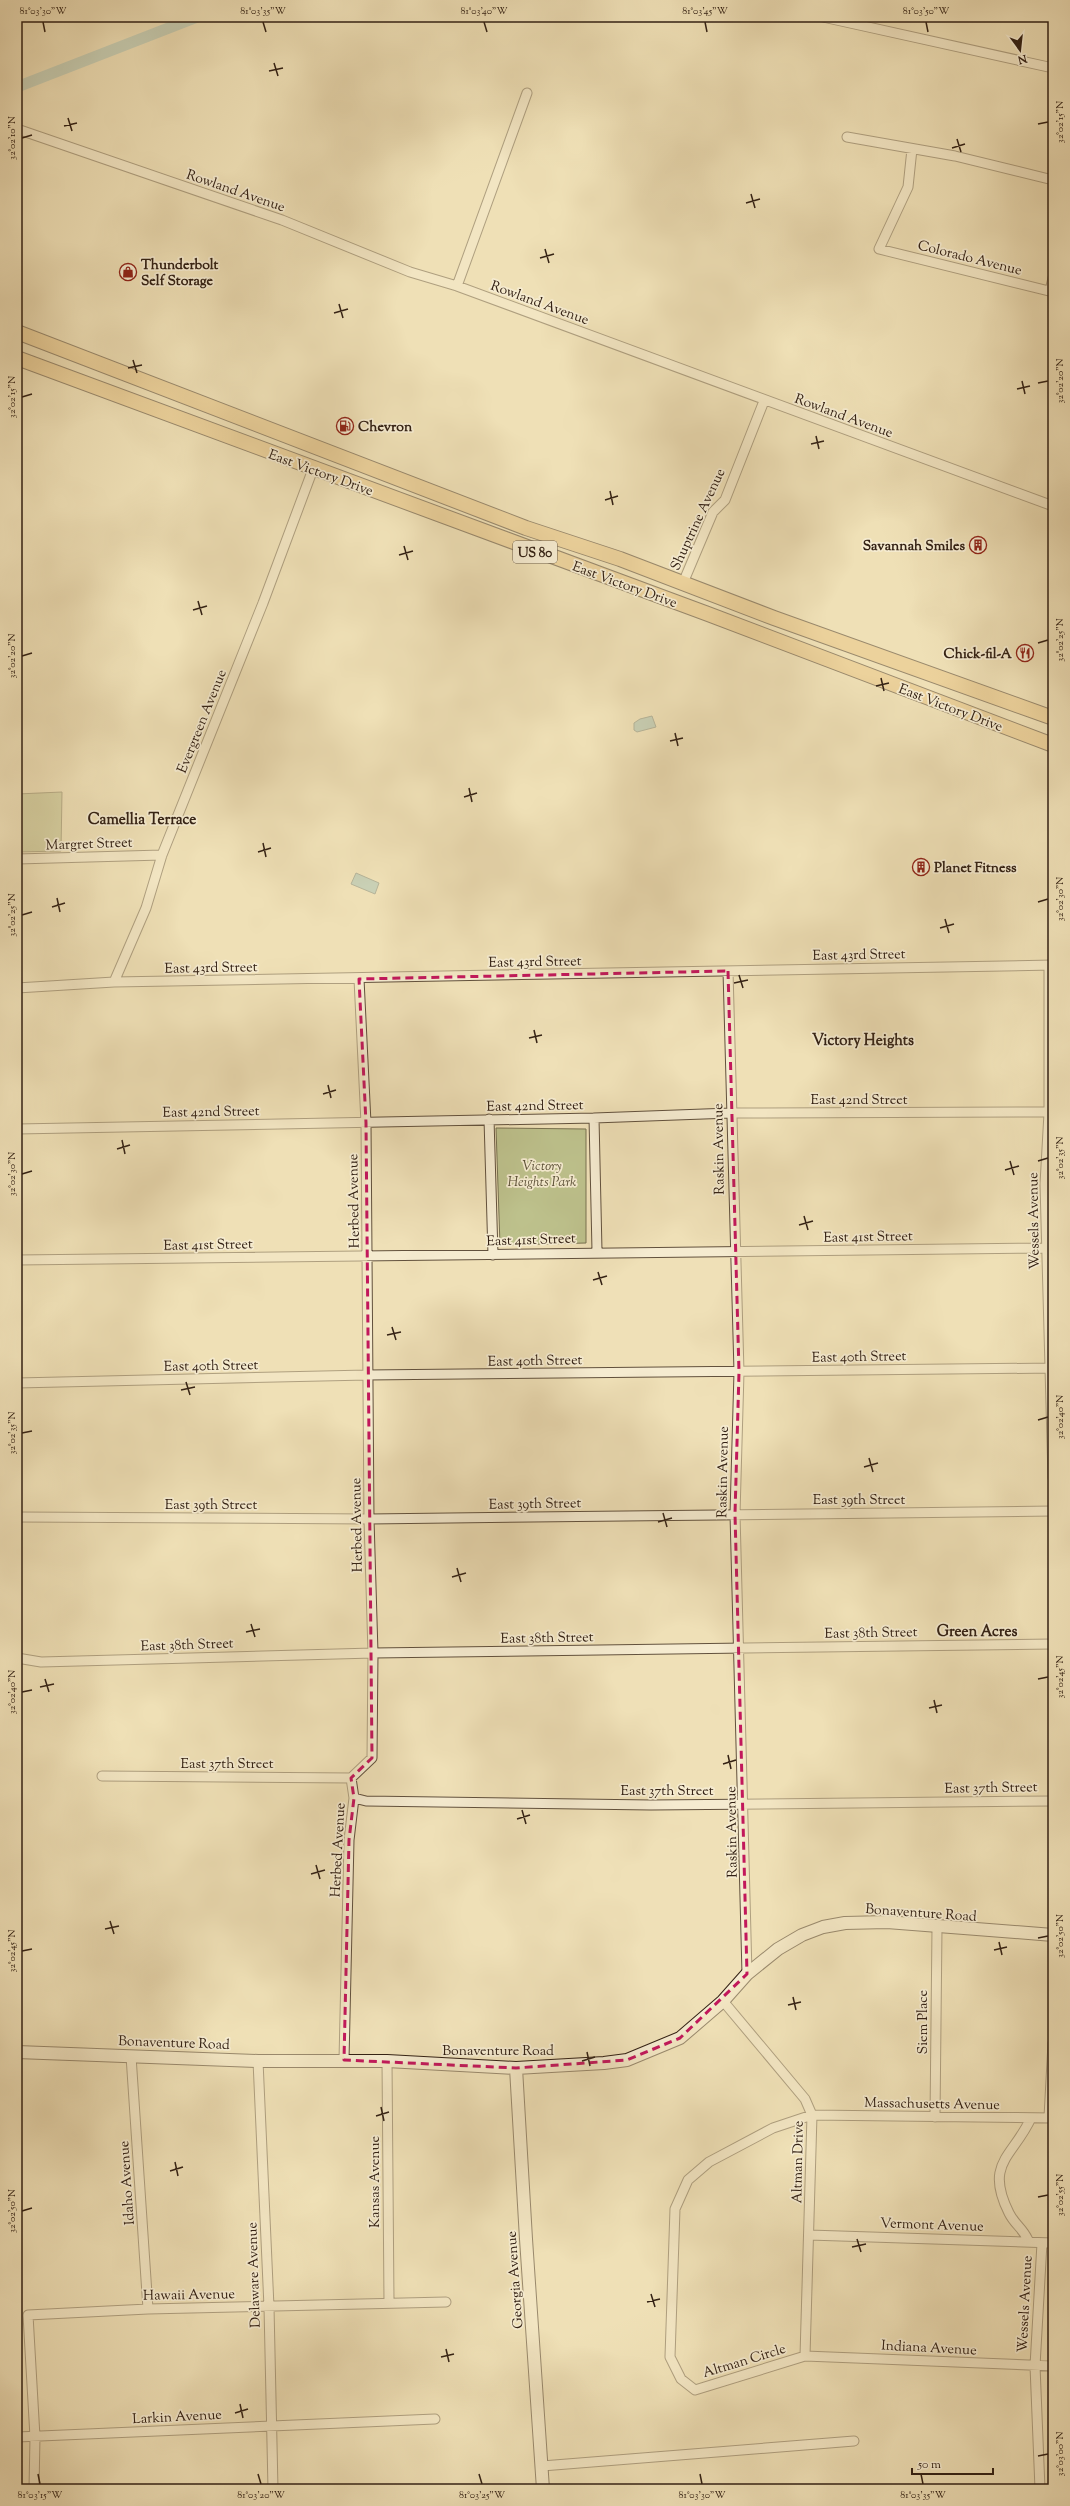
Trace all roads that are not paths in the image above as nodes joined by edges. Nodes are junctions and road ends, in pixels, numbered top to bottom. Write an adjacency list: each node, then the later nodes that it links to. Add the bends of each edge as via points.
1 (822, 17): 2 (street)
2 (1053, 68)
3 (527, 93): 9 (street)
4 (17, 128): 9 (street, Rowland Avenue, via 282,220 410,272)
5 (847, 137): 6 (street)
6 (912, 149): 7 (street, via 955,156); 10 (street, Colorado Avenue, via 908,187 879,249)
7 (1053, 180)
8 (1053, 278): 10 (street)
9 (457, 286): 13 (street, Rowland Avenue)
10 (1052, 291)
11 (17, 332): 14 (main road, East Victory Drive / US 80)
12 (17, 358): 15 (main road, East Victory Drive / US 80)
13 (764, 401): 17 (street, Rowland Avenue); 20 (street, Shuptrine Avenue, via 725,500 713,512)
14 (217, 410): 15 (main road); 18 (main road, East Victory Drive / US 80)
15 (208, 430): 16 (main road, East Victory Drive / US 80)
16 (313, 470): 19 (main road, East Victory Drive / US 80); 23 (street, Evergreen Avenue, via 263,603)
17 (1053, 506)
18 (526, 528): 19 (main road); 20 (main road, East Victory Drive / US 80)
19 (520, 546): 22 (main road, East Victory Drive / US 80, via 708,614)
20 (683, 583): 21 (main road, East Victory Drive / US 80)
21 (1053, 718)
22 (1053, 745)
23 (162, 855): 24 (street, Margret Street); 28 (street, Evergreen Avenue, via 146,908)
24 (17, 859)
25 (1051, 965): 26 (street, East 43rd Street); 30 (street, Wessels Avenue)
26 (728, 970): 27 (street, East 43rd Street); 31 (street, Raskin Avenue)
27 (359, 979): 28 (street, East 43rd Street); 34 (street, Herbed Avenue)
28 (114, 982): 29 (street, East 43rd Street)
29 (17, 988)
30 (1051, 1112): 31 (street, East 42nd Street); 36 (street, Wessels Avenue, via 1045,1184)
31 (731, 1113): 32 (street, East 42nd Street); 38 (street, Raskin Avenue)
32 (594, 1118): 33 (street, East 42nd Street); 37 (street)
33 (489, 1119): 34 (street, East 42nd Street); 39 (street)
34 (366, 1123): 35 (street, East 42nd Street); 40 (street, Herbed Avenue)
35 (17, 1129)
36 (1047, 1248): 38 (street, East 41st Street); 42 (street, Wessels Avenue)
37 (597, 1251): 38 (street, East 41st Street); 39 (street, East 41st Street)
38 (734, 1251): 43 (street, Raskin Avenue)
39 (494, 1255): 40 (street, East 41st Street)
40 (368, 1256): 41 (street, East 41st Street); 44 (street, Herbed Avenue)
41 (17, 1260)
42 (1052, 1368): 43 (street, East 40th Street); 46 (street, Wessels Avenue)
43 (739, 1372): 44 (street, East 40th Street); 48 (street, Raskin Avenue)
44 (367, 1376): 45 (street, East 40th Street); 50 (street, Herbed Avenue)
45 (17, 1383)
46 (1053, 1478)
47 (1053, 1512): 48 (street, East 39th Street)
48 (735, 1514): 50 (street, East 39th Street); 52 (street, Raskin Avenue)
49 (17, 1517): 50 (street, East 39th Street)
50 (369, 1519): 53 (street, Herbed Avenue)
51 (1053, 1644): 52 (street, East 38th Street)
52 (740, 1648): 53 (street, East 38th Street); 59 (street, Raskin Avenue)
53 (373, 1653): 54 (street, East 38th Street, via 42,1662); 56 (street, Herbed Avenue, via 372,1758)
54 (17, 1658)
55 (102, 1776): 56 (street, East 37th Street)
56 (351, 1778): 57 (street, Herbed Avenue)
57 (354, 1798): 59 (street, East 37th Street, via 389,1802); 67 (street, Herbed Avenue, via 349,1840)
58 (1053, 1801): 59 (street, East 37th Street)
59 (744, 1804): 62 (street, Raskin Avenue)
60 (937, 1928): 61 (street, Bonaventure Road); 62 (street, Bonaventure Road, via 887,1922 823,1927 802,1935 778,1949); 72 (street, Siem Place)
61 (1053, 1935)
62 (747, 1974): 63 (street, Bonaventure Road)
63 (723, 2000): 70 (street, Bonaventure Road, via 680,2038 627,2060); 71 (street, Altman Drive, via 805,2099)
64 (1053, 2042): 74 (street)
65 (17, 2052): 66 (street, Bonaventure Road)
66 (131, 2056): 68 (street, Bonaventure Road); 82 (street, Idaho Avenue)
67 (344, 2060): 68 (street, Bonaventure Road); 69 (street, Bonaventure Road)
68 (258, 2061): 81 (street, Delaware Avenue)
69 (387, 2061): 70 (street, Bonaventure Road); 79 (street, Kansas Avenue)
70 (516, 2068): 91 (street, Georgia Avenue)
71 (812, 2115): 72 (street, Massachusetts Avenue); 75 (street, Altman Drive); 83 (street, Altman Circle, via 773,2128 744,2142 709,2162 688,2180 675,2209 673,2243 670,2357 681,2379 695,2390)
72 (935, 2117): 73 (street, Massachusetts Avenue)
73 (1031, 2118): 74 (street, Massachusetts Avenue); 76 (street, Wessels Avenue, via 1023,2135 1008,2151 999,2169 1008,2211)
74 (1051, 2118)
75 (809, 2235): 76 (street, Vermont Avenue); 83 (street, Altman Drive)
76 (1028, 2240): 77 (street, Vermont Avenue)
77 (1042, 2243): 78 (street, Vermont Avenue); 84 (street, Wessels Avenue)
78 (1053, 2243)
79 (389, 2302): 80 (street, Hawaii Avenue); 81 (street, Hawaii Avenue)
80 (446, 2302)
81 (269, 2306): 82 (street, Hawaii Avenue); 87 (street, Delaware Avenue)
82 (148, 2309): 89 (street, Hawaii Avenue, via 28,2315)
83 (804, 2356): 84 (street, Indiana Avenue)
84 (1035, 2366): 85 (street, Indiana Avenue); 95 (street, Wessels Avenue)
85 (1053, 2366)
86 (435, 2419): 87 (street, Larkin Avenue)
87 (270, 2425): 89 (street, Larkin Avenue); 93 (street, Delaware Avenue)
88 (17, 2437): 89 (street, Larkin Avenue)
89 (34, 2437): 92 (street)
90 (854, 2441): 91 (street)
91 (542, 2466): 94 (street, Georgia Avenue)
92 (34, 2489)
93 (273, 2489)
94 (544, 2489)
95 (1040, 2489)

